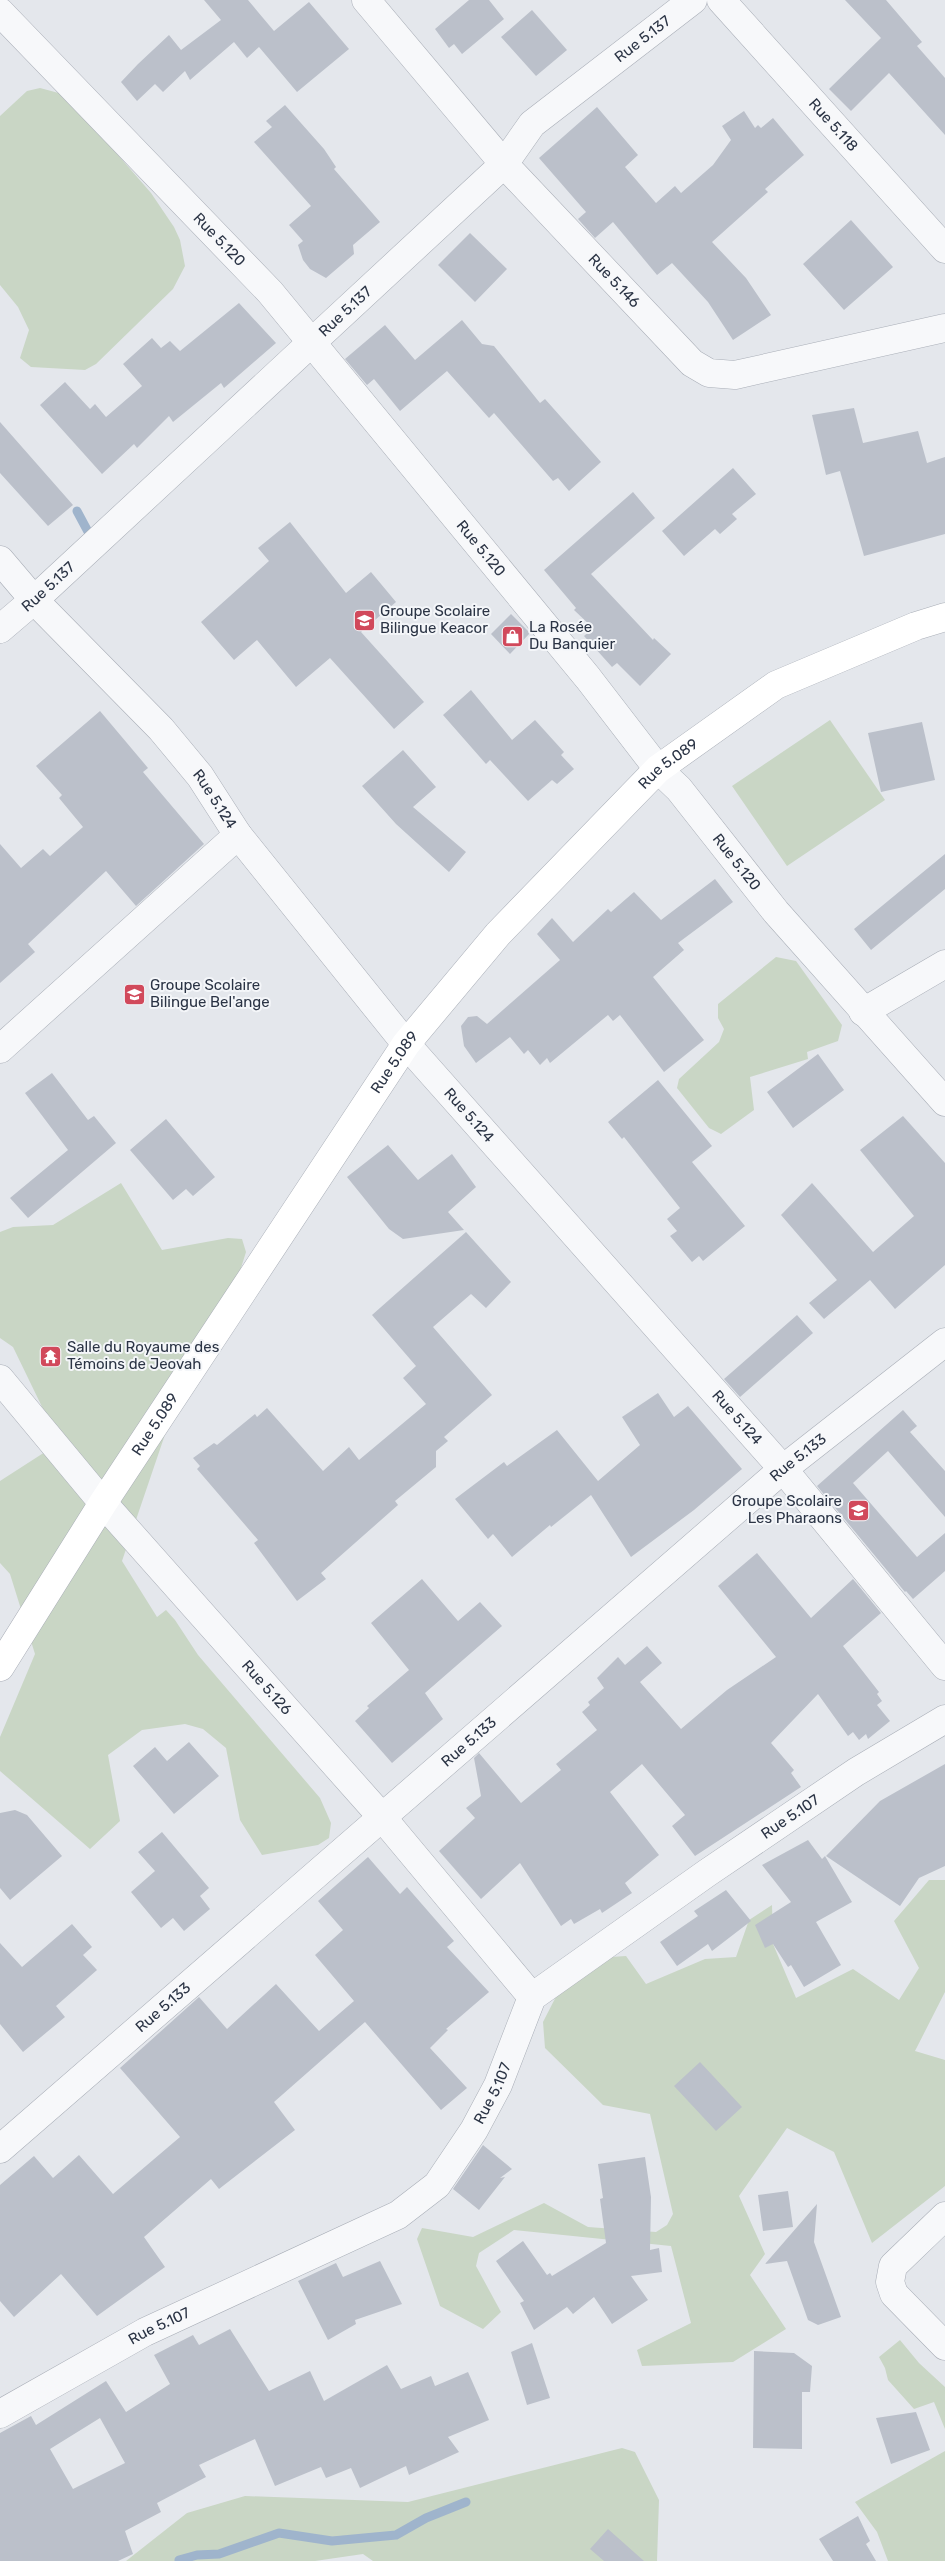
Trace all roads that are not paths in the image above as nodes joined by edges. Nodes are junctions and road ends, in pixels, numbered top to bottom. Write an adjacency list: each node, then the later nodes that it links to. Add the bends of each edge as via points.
1 (366, 0): 5 (street, Rue 5.146)
2 (693, 0): 5 (street, Rue 5.137, via 532,124)
3 (721, 0): 6 (street, Rue 5.118)
4 (0, 12): 8 (street, Rue 5.120, via 270,292)
5 (504, 164): 7 (street, Rue 5.146, via 692,363 709,373 735,376); 8 (street, Rue 5.137)
6 (945, 249)
7 (945, 328)
8 (312, 340): 10 (street, Rue 5.137); 13 (street, Rue 5.120, via 588,678)
9 (0, 560): 10 (street, Rue 5.124)
10 (34, 600): 12 (street, Rue 5.137); 14 (street, Rue 5.124, via 161,729 200,776)
11 (945, 616): 13 (street, Rue 5.089, via 776,685)
12 (0, 629)
13 (658, 769): 16 (street, Rue 5.120, via 680,789 776,912); 17 (street, Rue 5.089, via 498,934)
14 (238, 835): 17 (street, Rue 5.124); 18 (street)
15 (945, 964): 16 (street)
16 (863, 1012): 19 (street, Rue 5.120)
17 (406, 1044): 22 (street, Rue 5.124); 23 (street, Rue 5.089)
18 (0, 1049)
19 (945, 1102)
20 (945, 1342): 22 (street, Rue 5.133)
21 (0, 1379): 23 (street, Rue 5.126)
22 (783, 1469): 24 (street, Rue 5.124); 27 (street, Rue 5.133)
23 (104, 1503): 25 (street, Rue 5.089); 27 (street, Rue 5.126)
24 (945, 1666)
25 (0, 1667)
26 (945, 1719): 28 (street, Rue 5.107, via 848,1778)
27 (381, 1816): 28 (street, Rue 5.126); 29 (street, Rue 5.133)
28 (532, 1997): 32 (street, Rue 5.107, via 498,2085 474,2130 437,2185 398,2215 145,2332)
29 (0, 2149)
30 (945, 2216): 31 (street, via 893,2266 890,2282 894,2294)
31 (945, 2346)
32 (0, 2414)

